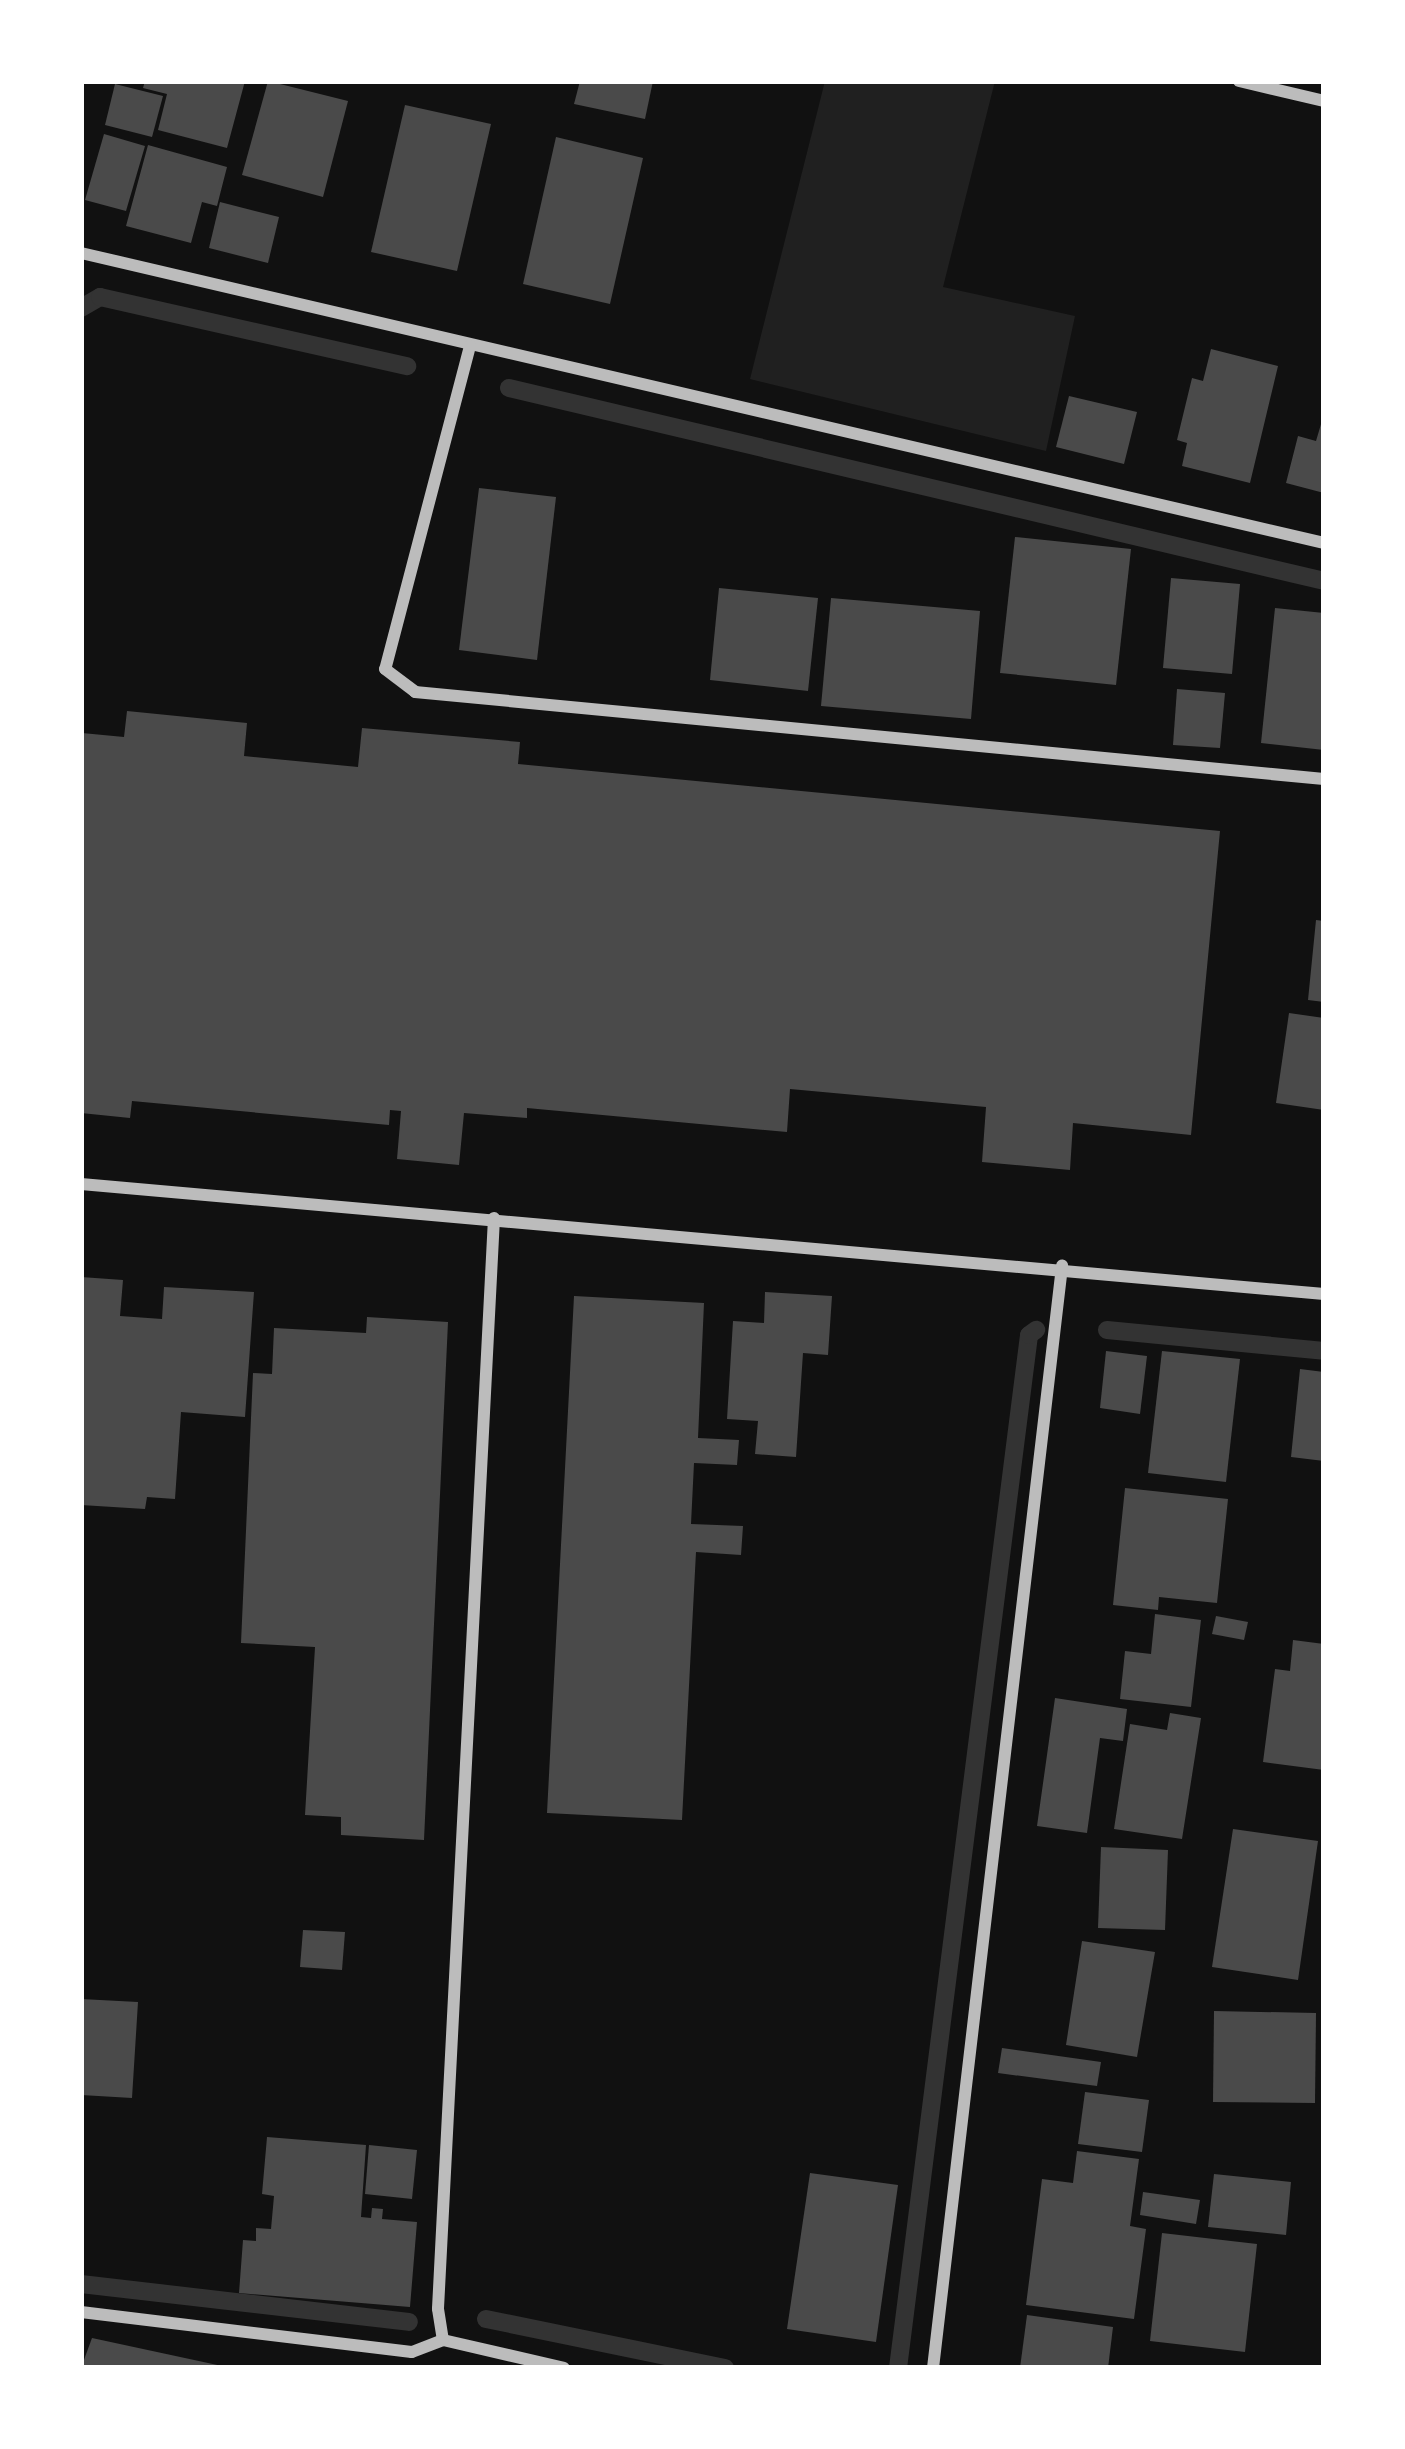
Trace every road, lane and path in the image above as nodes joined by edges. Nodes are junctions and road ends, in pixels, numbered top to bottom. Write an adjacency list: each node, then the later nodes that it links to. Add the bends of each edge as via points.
1 (1239, 81): 2 (street)
2 (1324, 101)
3 (81, 253): 4 (street)
4 (470, 346): 5 (street); 6 (street, via 385,669 415,692)
5 (1324, 543)
6 (1324, 779)
7 (81, 1184): 8 (street)
8 (494, 1218): 9 (street); 12 (street, via 438,2309)
9 (1062, 1265): 10 (street); 14 (street)
10 (1324, 1294)
11 (81, 2312): 12 (street, via 412,2352)
12 (443, 2340): 13 (street)
13 (564, 2368)
14 (933, 2368)

